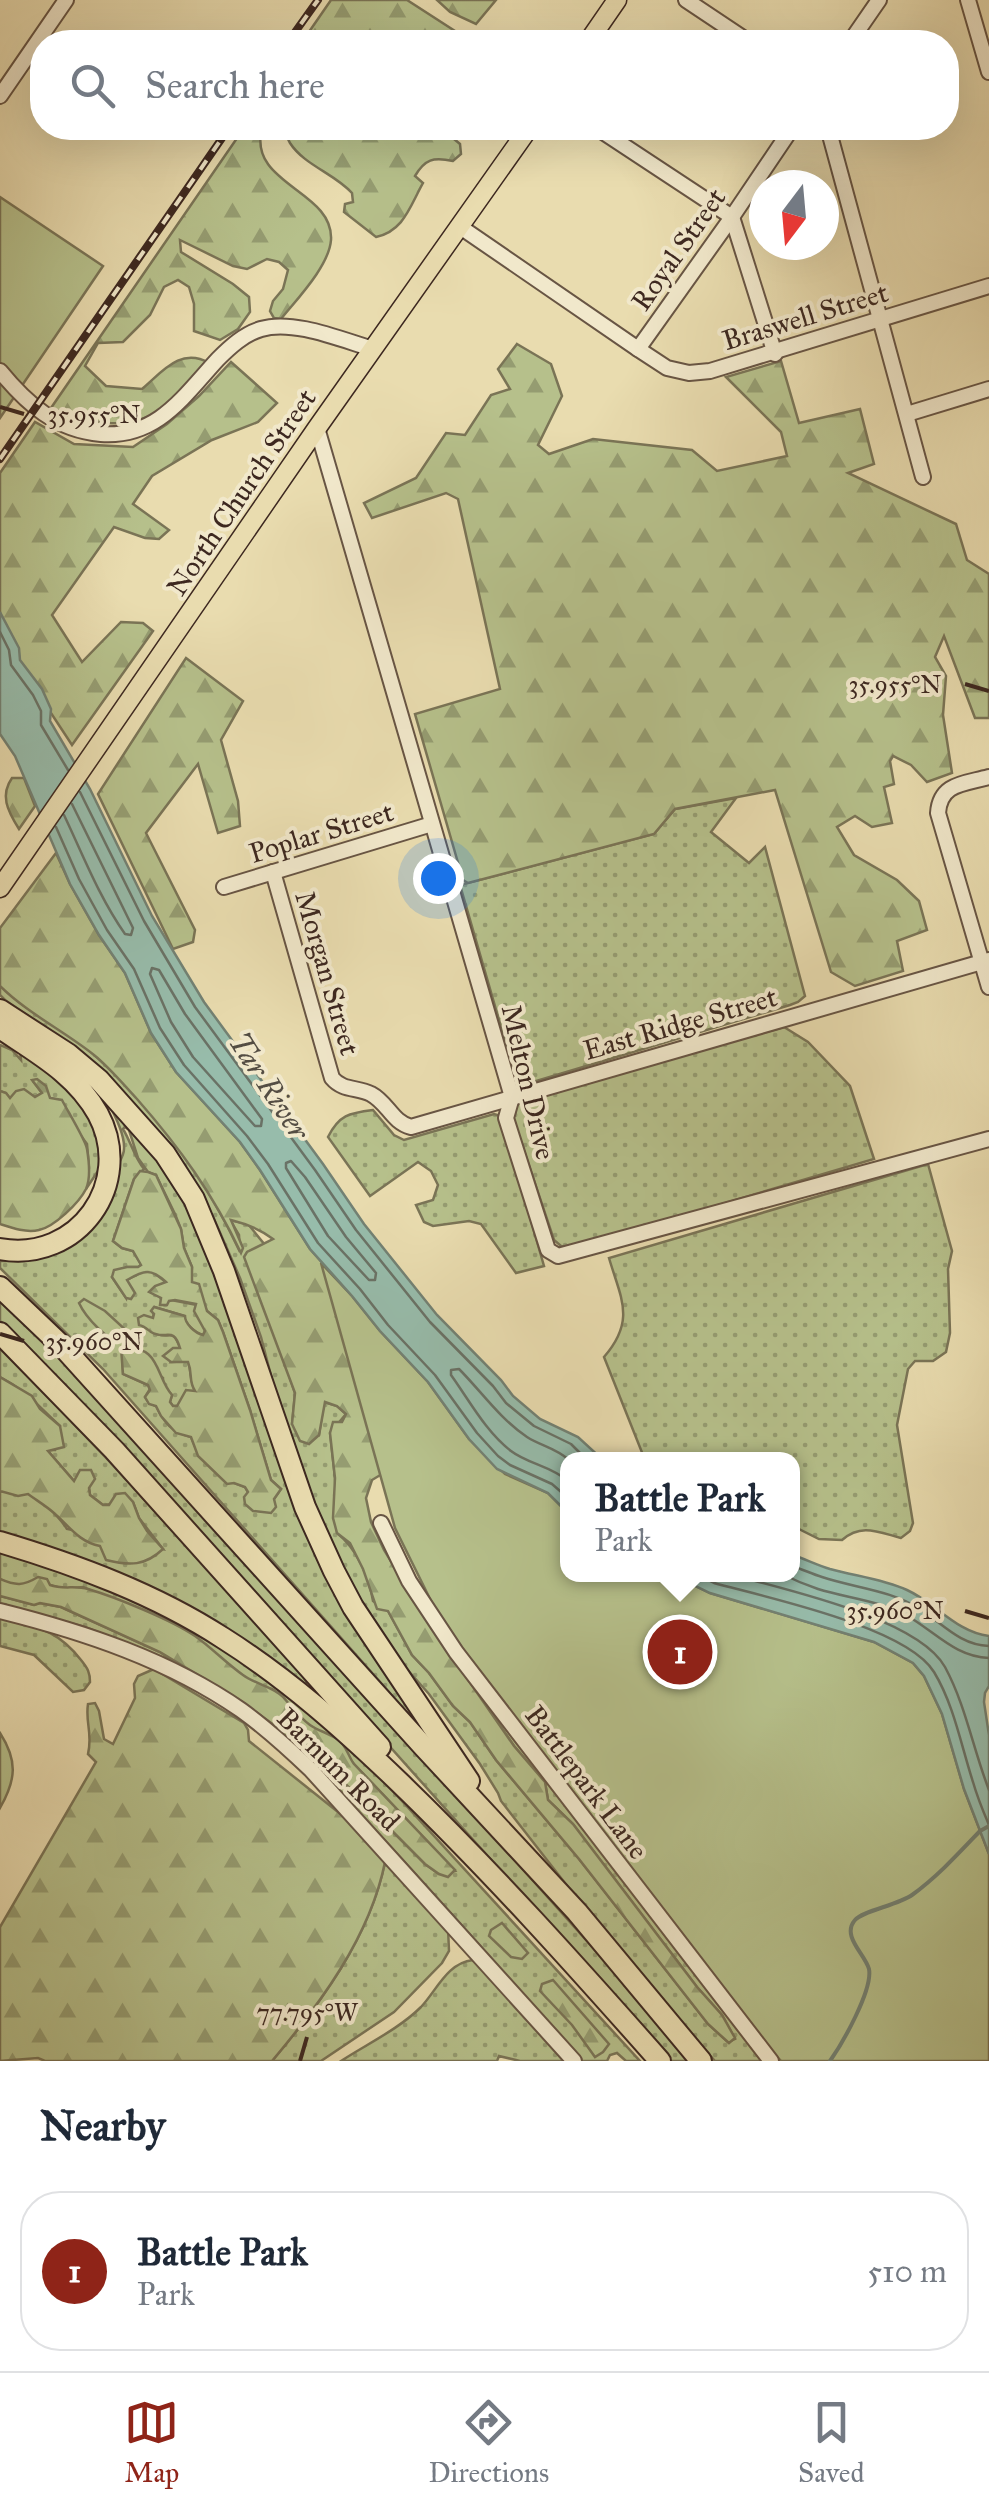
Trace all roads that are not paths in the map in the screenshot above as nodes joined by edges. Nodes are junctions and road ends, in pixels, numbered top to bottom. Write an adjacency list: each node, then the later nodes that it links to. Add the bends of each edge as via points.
1 (66, 0): 6 (street)
2 (617, 0): 7 (main road)
3 (686, 0): 8 (street)
4 (879, 0): 9 (street)
5 (968, 0): 11 (street)
6 (45, 30)
7 (596, 30)
8 (731, 30)
9 (858, 30)
10 (30, 52): 12 (street)
11 (989, 72)
12 (0, 96)
13 (520, 140): 18 (main road, North Church Street)
14 (615, 140): 17 (street)
15 (784, 140): 17 (street, Royal Street)
16 (831, 140): 20 (street)
17 (732, 217): 22 (street, Royal Street); 23 (street)
18 (459, 226): 21 (main road, North Church Street); 22 (street, Braswell Street)
19 (989, 286): 20 (street, Braswell Street)
20 (880, 319): 23 (street, Braswell Street); 26 (street)
21 (373, 349): 24 (street, via 287,327 260,329 225,352 155,423 124,433 88,432 50,418); 27 (main road, North Church Street)
22 (638, 349): 23 (street, Braswell Street, via 689,373)
23 (774, 354)
24 (4, 376)
25 (989, 388): 26 (street)
26 (907, 414): 28 (street)
27 (317, 428): 30 (street, Melton Drive); 32 (main road, North Church Street)
28 (924, 477)
29 (989, 777): 34 (street, via 945,792 938,813)
30 (432, 824): 31 (street, Poplar Street); 38 (street, Melton Drive)
31 (273, 872): 33 (street, Poplar Street); 37 (street, Morgan Street)
32 (5, 881)
33 (224, 887)
34 (985, 961): 35 (street); 38 (street, East Ridge Street)
35 (989, 988)
36 (1, 1014): 40 (highway, via 81,1089 109,1148 104,1186 81,1227 40,1250); 47 (highway, via 99,1080 165,1154 194,1199 334,1572)
37 (339, 1086): 38 (street, East Ridge Street, via 375,1096 411,1126)
38 (512, 1097): 39 (street, Melton Drive, via 506,1118 548,1250 558,1256)
39 (989, 1139)
40 (0, 1249)
41 (0, 1287): 47 (highway, via 63,1347)
42 (0, 1332): 46 (highway, via 114,1450)
43 (381, 1523): 51 (street, Battlepark Lane, via 408,1582 456,1652)
44 (0, 1542): 46 (highway, via 96,1574 222,1637 344,1730)
45 (0, 1611): 48 (street, Barnum Road, via 135,1652 273,1734)
46 (441, 1822): 49 (highway)
47 (503, 1833): 50 (highway)
48 (574, 2061)
49 (660, 2061)
50 (701, 2061)
51 (771, 2061)

